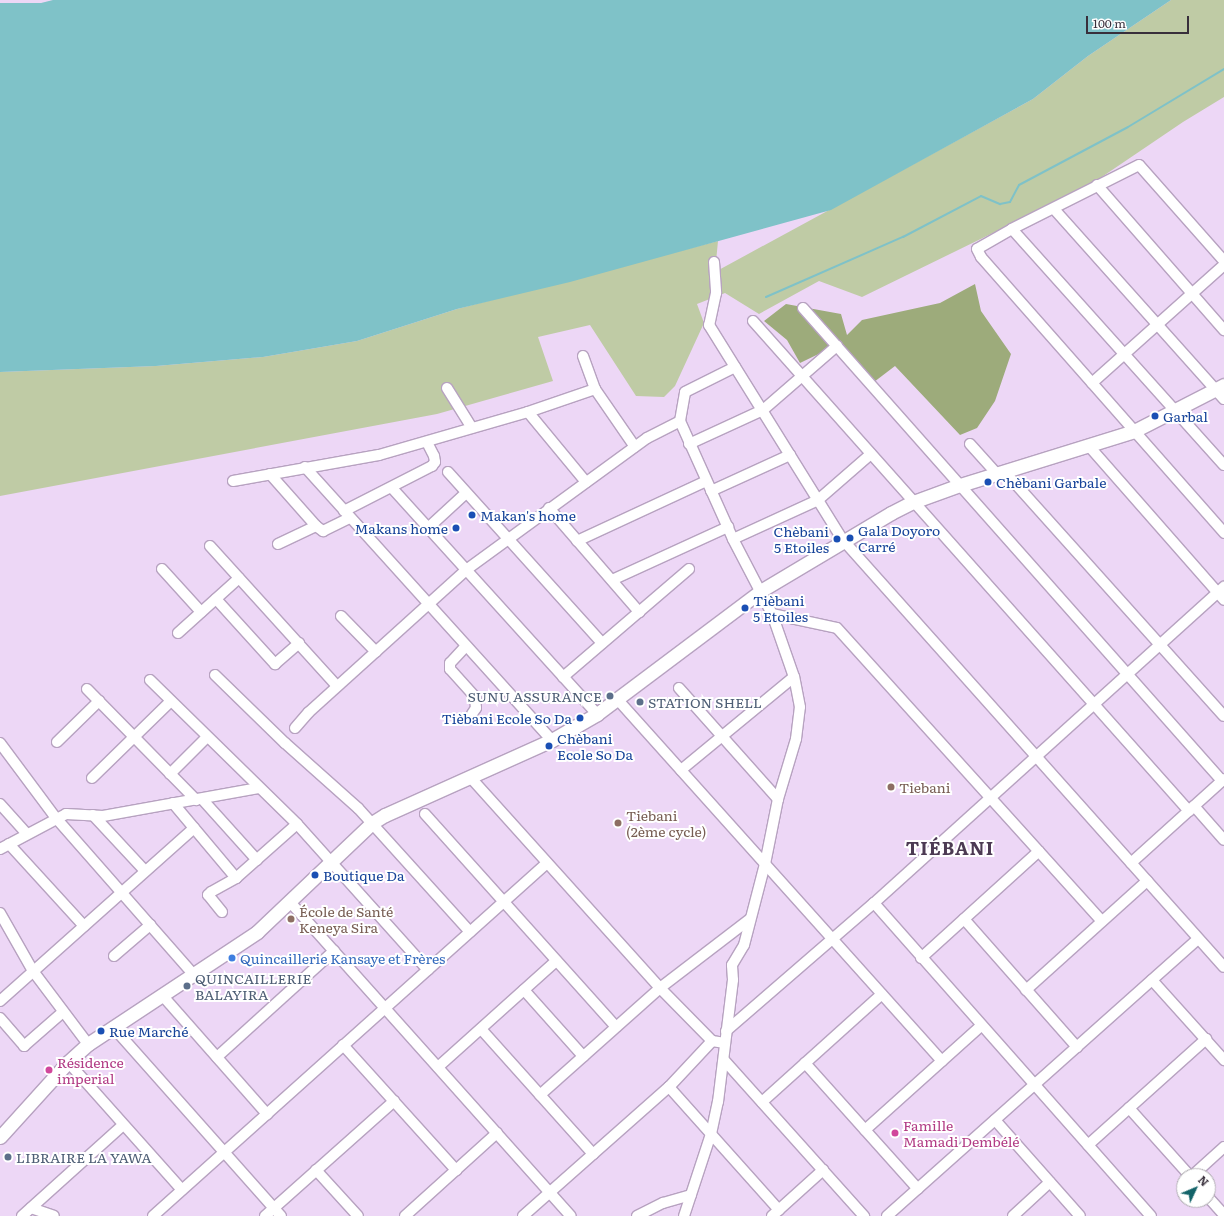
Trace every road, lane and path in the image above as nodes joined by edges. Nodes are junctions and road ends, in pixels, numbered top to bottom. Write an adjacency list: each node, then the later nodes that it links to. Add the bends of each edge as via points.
1 (1098, 185): 2 (street); 4 (street, via 1138,165); 7 (street)
2 (1054, 209): 3 (street); 10 (street)
3 (1012, 229): 13 (street); 17 (street, via 977,249 981,257)
4 (1224, 261)
5 (714, 262): 15 (street, via 716,293 709,325)
6 (1224, 265): 7 (street)
7 (1192, 294): 10 (street); 11 (street)
8 (803, 308): 12 (street)
9 (753, 321): 16 (street)
10 (1157, 324): 13 (street); 20 (street)
11 (1224, 330)
12 (837, 346): 16 (street); 42 (street)
13 (1124, 354): 17 (street); 23 (street)
14 (583, 356): 19 (street)
15 (735, 367): 21 (street); 24 (street, via 685,392)
16 (802, 377): 21 (street); 32 (street)
17 (1092, 383): 26 (street)
18 (447, 388): 25 (street)
19 (595, 389): 22 (street); 31 (street)
20 (1221, 391): 23 (main road)
21 (763, 410): 28 (street); 33 (street)
22 (528, 412): 25 (street); 41 (street)
23 (1176, 412): 26 (main road); 34 (street)
24 (680, 421): 28 (street); 31 (street)
25 (472, 428): 27 (street)
26 (1134, 431): 30 (main road); 53 (street)
27 (426, 442): 35 (street, via 379,455); 43 (street, via 435,462)
28 (689, 444): 40 (street)
29 (970, 444): 37 (street)
30 (1088, 445): 37 (main road); 66 (street)
31 (635, 447): 41 (street)
32 (871, 454): 46 (street); 47 (street)
33 (790, 455): 44 (street); 46 (street)
34 (1224, 465)
35 (305, 467): 38 (street); 49 (street)
36 (448, 472): 45 (street)
37 (1000, 472): 42 (main road); 76 (street)
38 (270, 474): 39 (street); 50 (street)
39 (233, 481)
40 (706, 481): 44 (street); 57 (street)
41 (586, 482): 48 (street)
42 (960, 485): 47 (main road); 79 (street)
43 (392, 488): 49 (street); 52 (street)
44 (711, 491): 51 (street)
45 (466, 493): 52 (street); 54 (street)
46 (818, 500): 55 (street); 56 (street)
47 (913, 502): 56 (main road); 90 (street)
48 (549, 508): 54 (street); 57 (street)
49 (347, 515): 50 (street, via 323,531); 68 (street)
50 (316, 526): 58 (street)
51 (728, 527): 55 (street); 64 (street)
52 (428, 528): 61 (street)
53 (1224, 533)
54 (507, 538): 61 (street); 75 (street)
55 (733, 539): 65 (street)
56 (843, 540): 65 (main road); 101 (street)
57 (577, 541): 64 (street)
58 (278, 544)
59 (210, 546): 63 (street)
60 (162, 569): 69 (street)
61 (466, 570): 68 (street); 81 (street)
62 (689, 570): 70 (street)
63 (239, 578): 67 (street); 74 (street)
64 (612, 580): 70 (street)
65 (762, 590): 71 (street); 87 (main road)
66 (1222, 593): 76 (street)
67 (216, 598): 69 (street); 74 (street, via 276,664)
68 (428, 604): 77 (street); 78 (street)
69 (201, 612): 73 (street)
70 (639, 612): 75 (street)
71 (772, 614): 82 (street); 108 (street, via 837,628)
72 (341, 616): 78 (street)
73 (178, 633)
74 (299, 643): 84 (street)
75 (602, 643): 81 (street)
76 (1160, 644): 79 (street); 93 (street)
77 (466, 646): 91 (street, via 450,663 450,669 475,697 476,708); 98 (street)
78 (376, 652): 84 (street)
79 (1127, 674): 90 (street); 106 (street)
80 (215, 675): 117 (street)
81 (563, 677): 92 (street)
82 (794, 677): 95 (street); 109 (street, via 800,707 796,739)
83 (150, 680): 89 (street)
84 (337, 686): 94 (street)
85 (679, 688): 95 (street)
86 (87, 689): 88 (street)
87 (618, 700): 92 (main road); 102 (street)
88 (99, 701): 97 (street); 99 (street)
89 (170, 702): 96 (street); 97 (street)
90 (1093, 704): 101 (street); 113 (street)
91 (472, 714)
92 (597, 714): 98 (main road)
93 (1224, 716)
94 (295, 728)
95 (721, 735): 102 (street); 109 (street)
96 (207, 737): 103 (street); 107 (street)
97 (134, 738): 103 (street); 104 (street)
98 (552, 740): 105 (main road)
99 (57, 742)
100 (0, 743): 116 (street)
101 (1035, 756): 108 (street); 127 (street)
102 (681, 770): 128 (street)
103 (170, 774): 110 (street)
104 (92, 778)
105 (471, 778): 117 (main road, via 398,808); 126 (street)
106 (1223, 780): 113 (street)
107 (258, 788): 110 (street); 118 (street)
108 (989, 796): 123 (street); 135 (street)
109 (778, 799): 128 (street)
110 (199, 800): 111 (street); 124 (street)
111 (173, 803): 115 (street, via 102,816); 119 (street)
112 (0, 804): 120 (street)
113 (1191, 808): 121 (street); 127 (street)
114 (425, 814): 134 (street)
115 (94, 815): 116 (street, via 66,814); 129 (street)
116 (56, 818): 120 (street); 132 (street)
117 (372, 823): 125 (main road); 143 (street)
118 (297, 824): 124 (street); 125 (street)
119 (194, 828): 129 (street); 130 (street)
120 (27, 834): 122 (street)
121 (1224, 840)
122 (4, 847): 142 (street)
123 (1039, 851): 139 (street); 140 (street)
124 (257, 860): 130 (street)
125 (332, 863): 133 (main road); 151 (street)
126 (547, 863): 134 (street); 155 (street)
127 (1131, 863): 131 (street)
128 (765, 864): 138 (street); 144 (street)
129 (145, 871): 132 (street)
130 (236, 878): 136 (street, via 216,886 208,895)
131 (1147, 881): 140 (street); 145 (street)
132 (121, 893): 141 (street); 142 (street)
133 (290, 902): 146 (street); 153 (main road, via 257,932)
134 (504, 902): 143 (street); 149 (street)
135 (874, 903): 144 (street); 148 (street)
136 (222, 912)
137 (2, 919): 152 (street)
138 (750, 919): 155 (street); 168 (street, via 744,945 732,965 733,980)
139 (964, 919): 148 (street); 157 (street)
140 (1102, 921): 157 (street)
141 (150, 925): 147 (street); 153 (street)
142 (84, 926): 152 (street)
143 (470, 932): 151 (street)
144 (832, 938): 158 (street); 168 (street)
145 (1198, 938): 150 (street); 154 (street)
146 (334, 951): 161 (street); 175 (street)
147 (114, 956)
148 (921, 958): 164 (street)
149 (556, 961): 156 (street); 166 (street)
150 (1223, 965)
151 (428, 970): 161 (street)
152 (33, 971): 160 (street); 162 (street)
153 (193, 974): 159 (main road)
154 (1152, 980): 169 (street); 174 (street)
155 (660, 988): 166 (street); 170 (street)
156 (524, 990): 167 (street); 176 (street)
157 (1026, 990): 174 (street)
158 (882, 994): 179 (street); 181 (street)
159 (162, 995): 165 (main road); 175 (street)
160 (0, 1001)
161 (385, 1008): 173 (street); 182 (street)
162 (63, 1012): 163 (street, via 24,1046); 172 (street)
163 (0, 1018)
164 (981, 1026): 179 (street); 183 (street)
165 (114, 1027): 172 (main road); 198 (street)
166 (616, 1027): 176 (street)
167 (481, 1029): 182 (street); 185 (street)
168 (726, 1031): 171 (street)
169 (1206, 1039): 178 (street); 188 (street)
170 (712, 1041): 171 (street); 184 (street)
171 (725, 1043): 177 (street)
172 (88, 1044): 180 (main road)
173 (344, 1045): 186 (street); 189 (street)
174 (1077, 1047): 183 (street)
175 (216, 1056): 189 (street)
176 (584, 1056): 185 (street)
177 (724, 1060): 187 (street); 194 (street)
178 (1224, 1060)
179 (942, 1061): 192 (street)
180 (68, 1062): 191 (street); 195 (main road)
181 (805, 1063): 187 (street); 192 (street)
182 (438, 1067): 193 (street)
183 (1034, 1085): 190 (street); 196 (street)
184 (669, 1087): 194 (street); 199 (street)
185 (540, 1095): 199 (street)
186 (394, 1101): 202 (street); 203 (street)
187 (762, 1102): 204 (street)
188 (1129, 1108): 196 (street); 200 (street)
189 (267, 1114): 198 (street)
190 (995, 1120): 205 (street); 206 (street)
191 (123, 1125): 207 (street); 211 (street)
192 (865, 1130): 206 (street)
193 (497, 1133): 203 (street); 208 (street)
194 (711, 1134): 209 (street); 213 (street)
195 (0, 1137)
196 (1088, 1145): 229 (street)
197 (1224, 1147): 201 (street)
198 (224, 1152): 207 (street); 212 (street)
199 (593, 1154): 208 (street)
200 (1184, 1168)
201 (1200, 1168)
202 (316, 1170): 212 (street); 219 (street)
203 (456, 1170): 220 (street)
204 (823, 1170): 213 (street); 225 (street)
205 (1050, 1182): 227 (street); 228 (street)
206 (918, 1189): 226 (street)
207 (182, 1190): 217 (street)
208 (550, 1192): 221 (street); 222 (street)
209 (691, 1195): 223 (street, via 663,1203); 224 (street)
210 (1216, 1206): 214 (street)
211 (31, 1208): 215 (street); 216 (street)
212 (277, 1212): 218 (street)
213 (776, 1213)
214 (1224, 1215)
215 (22, 1216)
216 (54, 1216)
217 (153, 1216)
218 (266, 1216)
219 (358, 1216)
220 (405, 1216)
221 (523, 1216)
222 (572, 1216)
223 (638, 1216)
224 (684, 1216)
225 (864, 1216)
226 (887, 1216)
227 (1012, 1216)
228 (1080, 1216)
229 (1150, 1216)

